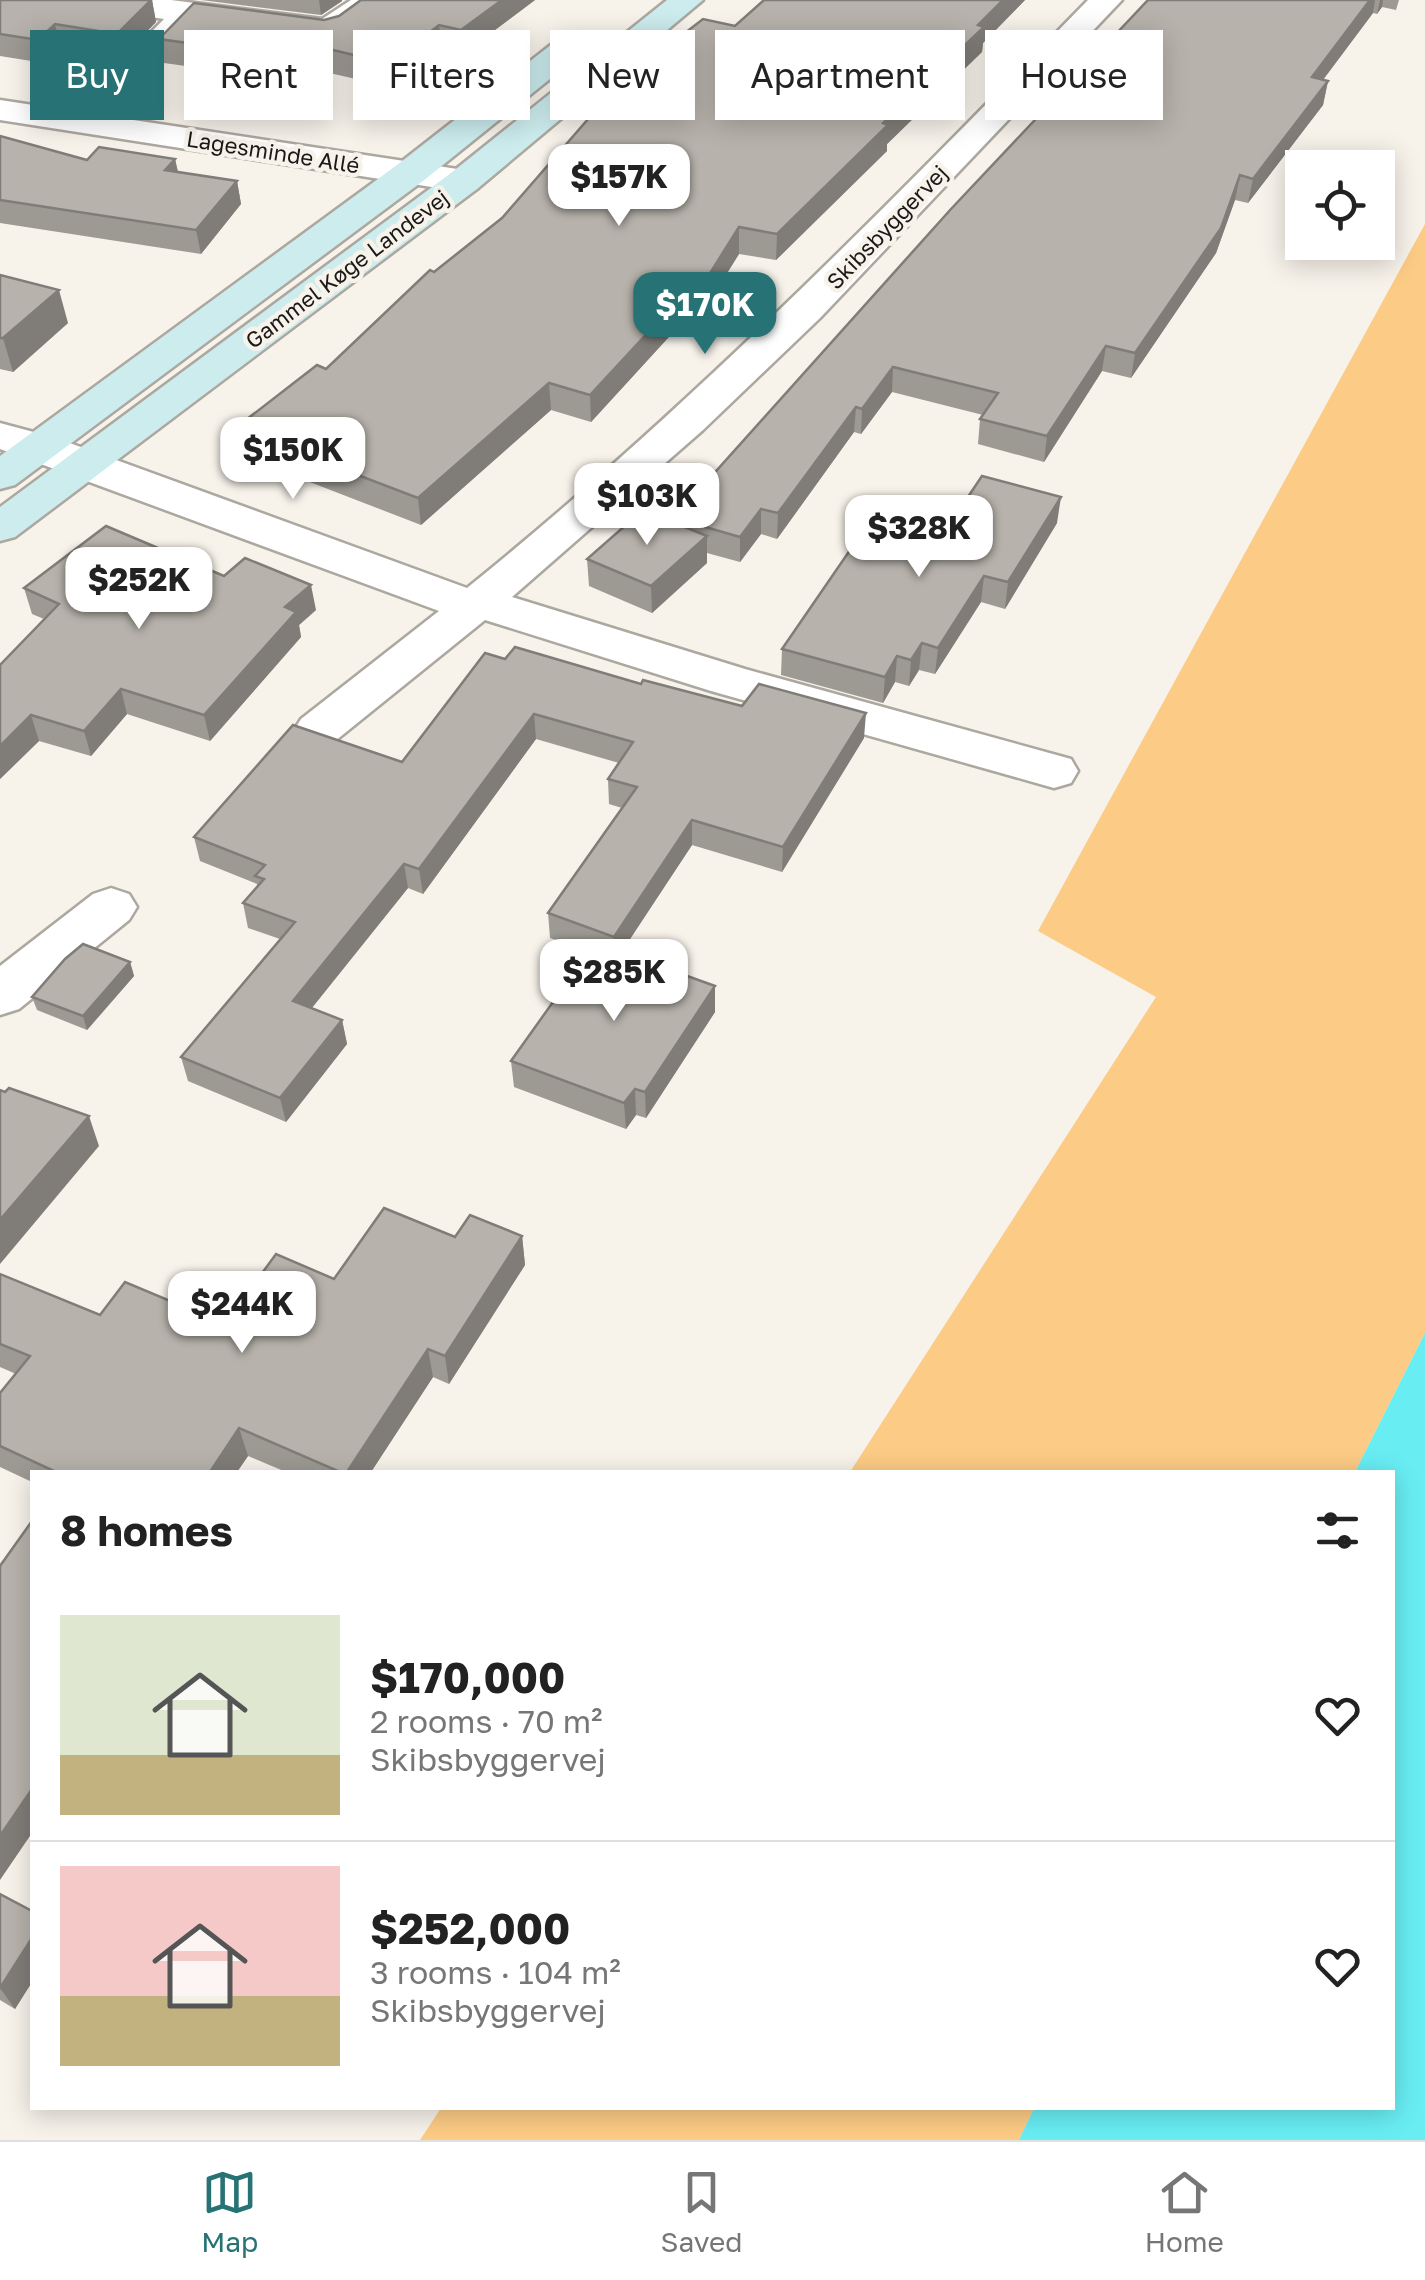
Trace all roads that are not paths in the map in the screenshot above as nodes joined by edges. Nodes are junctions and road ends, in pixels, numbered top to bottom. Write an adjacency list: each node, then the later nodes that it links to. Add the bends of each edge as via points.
1 (94, 0): 5 (street)
2 (373, 0): 5 (street, via 328,30)
3 (687, 0): 10 (main road, Gammel Køge Landevej)
4 (1106, 0): 16 (street, Skibsbyggervej, via 808,308)
5 (187, 14): 8 (street)
6 (598, 25): 9 (main road, Gammel Køge Landevej)
7 (0, 110): 8 (street, Lagesminde Allé)
8 (82, 122): 9 (street, Lagesminde Allé)
9 (410, 173): 10 (street, Lagesminde Allé); 12 (main road, Gammel Køge Landevej)
10 (464, 181): 13 (main road, Gammel Køge Landevej)
11 (0, 436): 12 (street)
12 (41, 447): 13 (street); 14 (main road, Gammel Køge Landevej)
13 (87, 464): 15 (main road, Gammel Køge Landevej); 16 (street, via 428,592)
14 (0, 476)
15 (0, 528)
16 (480, 605): 17 (street, Skibsbyggervej); 18 (street)
17 (318, 730)
18 (1054, 771)
19 (111, 907): 20 (street)
20 (0, 995)

